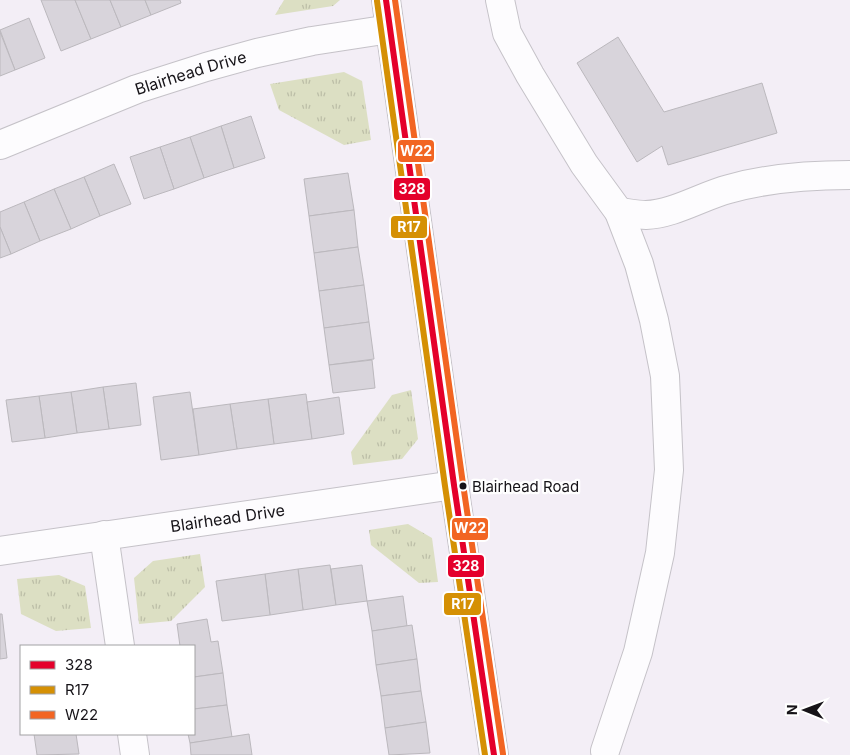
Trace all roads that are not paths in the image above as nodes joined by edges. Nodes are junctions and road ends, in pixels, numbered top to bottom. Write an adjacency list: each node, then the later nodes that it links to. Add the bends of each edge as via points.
1 (386, 0): 3 (street)
2 (500, 0): 6 (street, via 507,33 530,75 584,164)
3 (390, 30): 4 (street, Blairhead Drive, via 257,52 206,67 137,89); 7 (street)
4 (0, 145)
5 (850, 175): 6 (street, via 815,175 729,189 661,213)
6 (619, 212): 12 (street, via 639,264 664,366 669,470 660,553 638,652)
7 (454, 485): 8 (street, Blairhead Drive); 14 (street)
8 (104, 535): 9 (street, Blairhead Drive); 10 (street)
9 (0, 551)
10 (120, 645)
11 (132, 735): 13 (street)
12 (605, 750)
13 (135, 755)
14 (494, 755)

